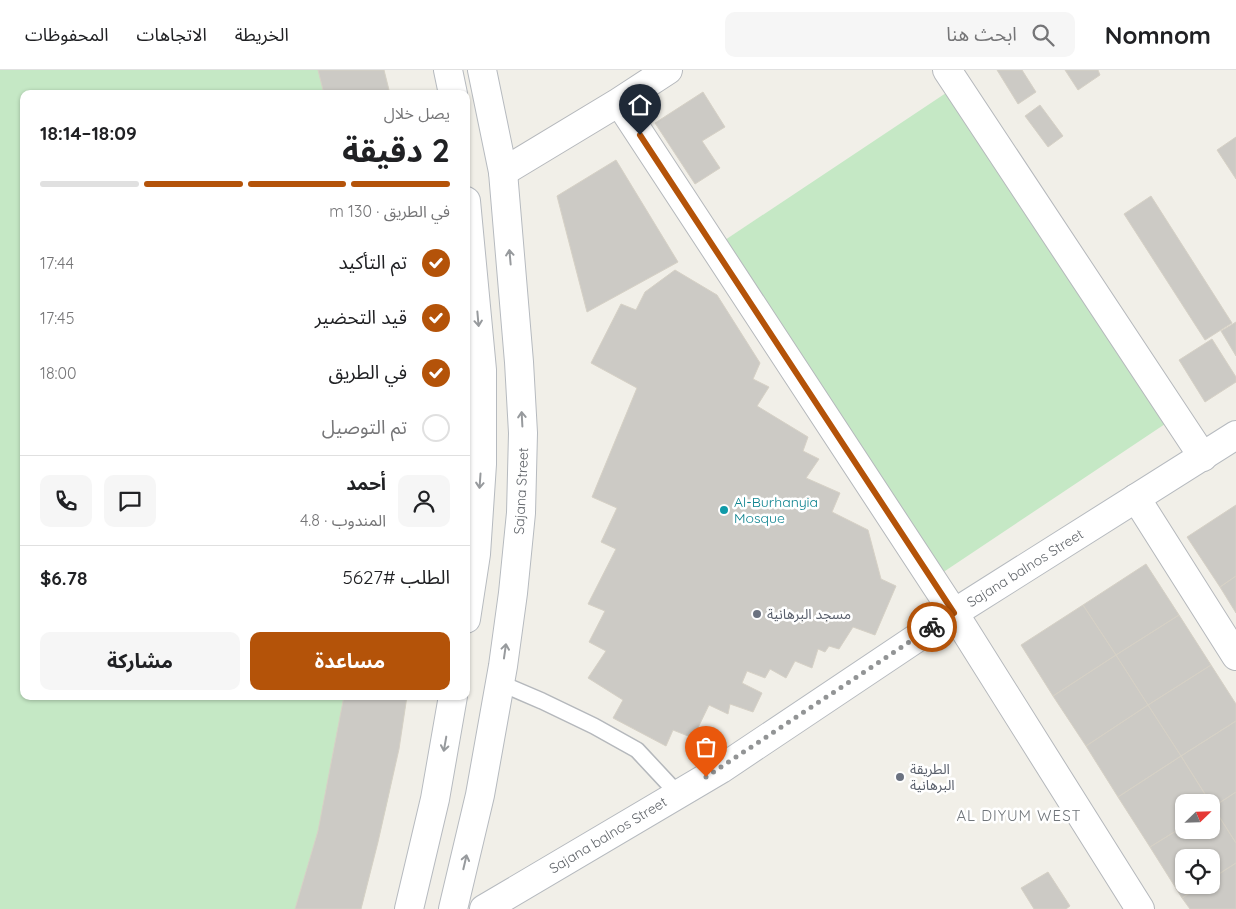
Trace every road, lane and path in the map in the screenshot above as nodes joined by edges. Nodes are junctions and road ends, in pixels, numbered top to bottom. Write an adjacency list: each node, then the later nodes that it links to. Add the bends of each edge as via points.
1 (448, 70): 5 (street)
2 (482, 70): 7 (street, Sajana Street)
3 (668, 70): 6 (street)
4 (947, 70): 10 (street)
5 (452, 90)
6 (619, 102): 7 (street); 13 (street)
7 (503, 172): 15 (street, Sajana Street, one-way to 7, via 521,513 523,433)
8 (470, 243): 12 (street, one-way to 12, via 482,370 482,464)
9 (1236, 435): 10 (street, Sajana balnos Street)
10 (1203, 456): 11 (street, Sajana balnos Street)
11 (1136, 498): 13 (street, Sajana balnos Street); 14 (street)
12 (470, 593)
13 (954, 613): 17 (street, Sajana balnos Street); 21 (street)
14 (1236, 656)
15 (500, 684): 17 (lane, via 594,726 637,750); 19 (street, Sajana Street, one-way to 15, via 480,795)
16 (452, 700): 18 (street, one-way to 18, via 435,799)
17 (678, 794): 20 (street, Sajana balnos Street)
18 (409, 909)
19 (453, 909)
20 (484, 909)
21 (1140, 909)

